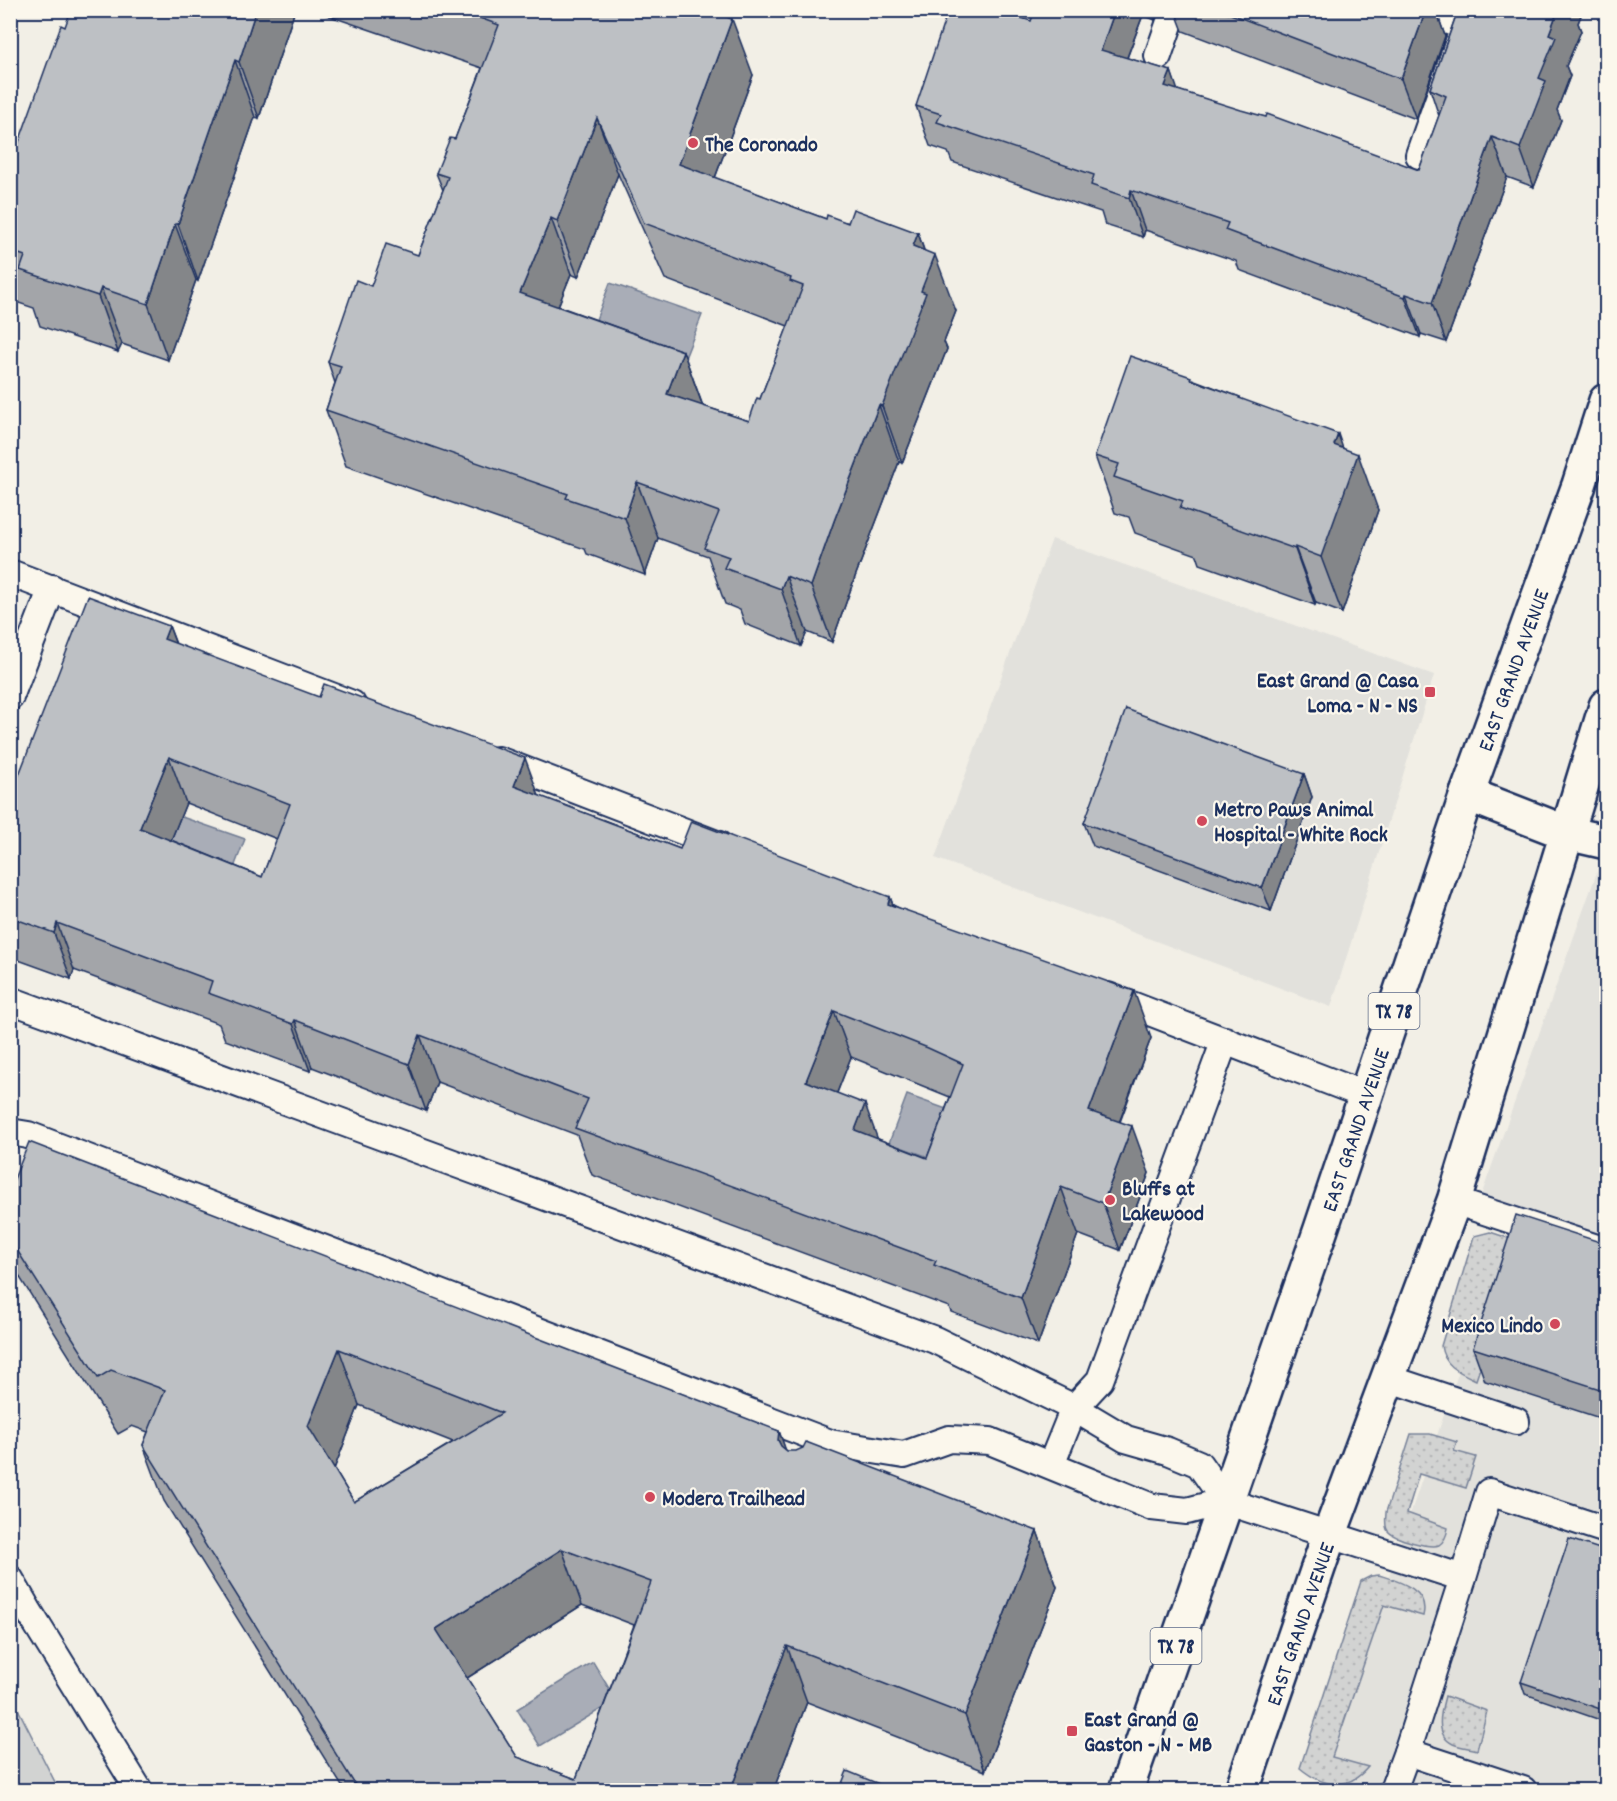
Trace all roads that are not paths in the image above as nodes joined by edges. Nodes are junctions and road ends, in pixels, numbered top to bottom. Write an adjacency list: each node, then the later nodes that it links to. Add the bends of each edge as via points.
1 (1174, 10): 4 (lane)
2 (1419, 10): 3 (lane)
3 (1467, 19): 5 (lane)
4 (1158, 56)
5 (1419, 155)
6 (1606, 401): 13 (main road, EAST GRAND AVENUE / TX 78)
7 (10, 573): 8 (lane)
8 (52, 588): 9 (lane); 11 (lane)
9 (10, 697)
10 (1606, 706): 14 (main road, EAST GRAND AVENUE)
11 (375, 713)
12 (475, 751): 16 (lane)
13 (1467, 794): 14 (main road); 20 (main road, EAST GRAND AVENUE / TX 78)
14 (1566, 833): 15 (main road); 22 (main road, EAST GRAND AVENUE)
15 (1606, 842)
16 (742, 854)
17 (1087, 987): 19 (lane)
18 (10, 1000): 25 (lane, via 935,1340)
19 (1225, 1041): 20 (lane); 25 (lane, via 1100,1380)
20 (1365, 1095): 28 (main road, EAST GRAND AVENUE / TX 78)
21 (10, 1132): 27 (lane, via 40,1140 827,1453 904,1455 949,1438 990,1441)
22 (1454, 1201): 23 (lane); 24 (main road, EAST GRAND AVENUE)
23 (1606, 1251)
24 (1387, 1378): 26 (lane); 30 (main road, EAST GRAND AVENUE)
25 (1074, 1408): 27 (lane); 28 (lane, via 1126,1439 1199,1464)
26 (1516, 1421)
27 (1051, 1465): 28 (lane, via 1152,1507 1186,1511)
28 (1225, 1502): 30 (lane); 36 (main road, EAST GRAND AVENUE / TX 78)
29 (1606, 1530): 31 (lane, via 1489,1492)
30 (1329, 1536): 31 (lane); 34 (main road, EAST GRAND AVENUE)
31 (1462, 1578): 33 (lane)
32 (10, 1579): 35 (lane)
33 (1407, 1752): 37 (lane); 38 (lane)
34 (1247, 1789)
35 (139, 1791)
36 (1126, 1791)
37 (1393, 1791)
38 (1523, 1791)

